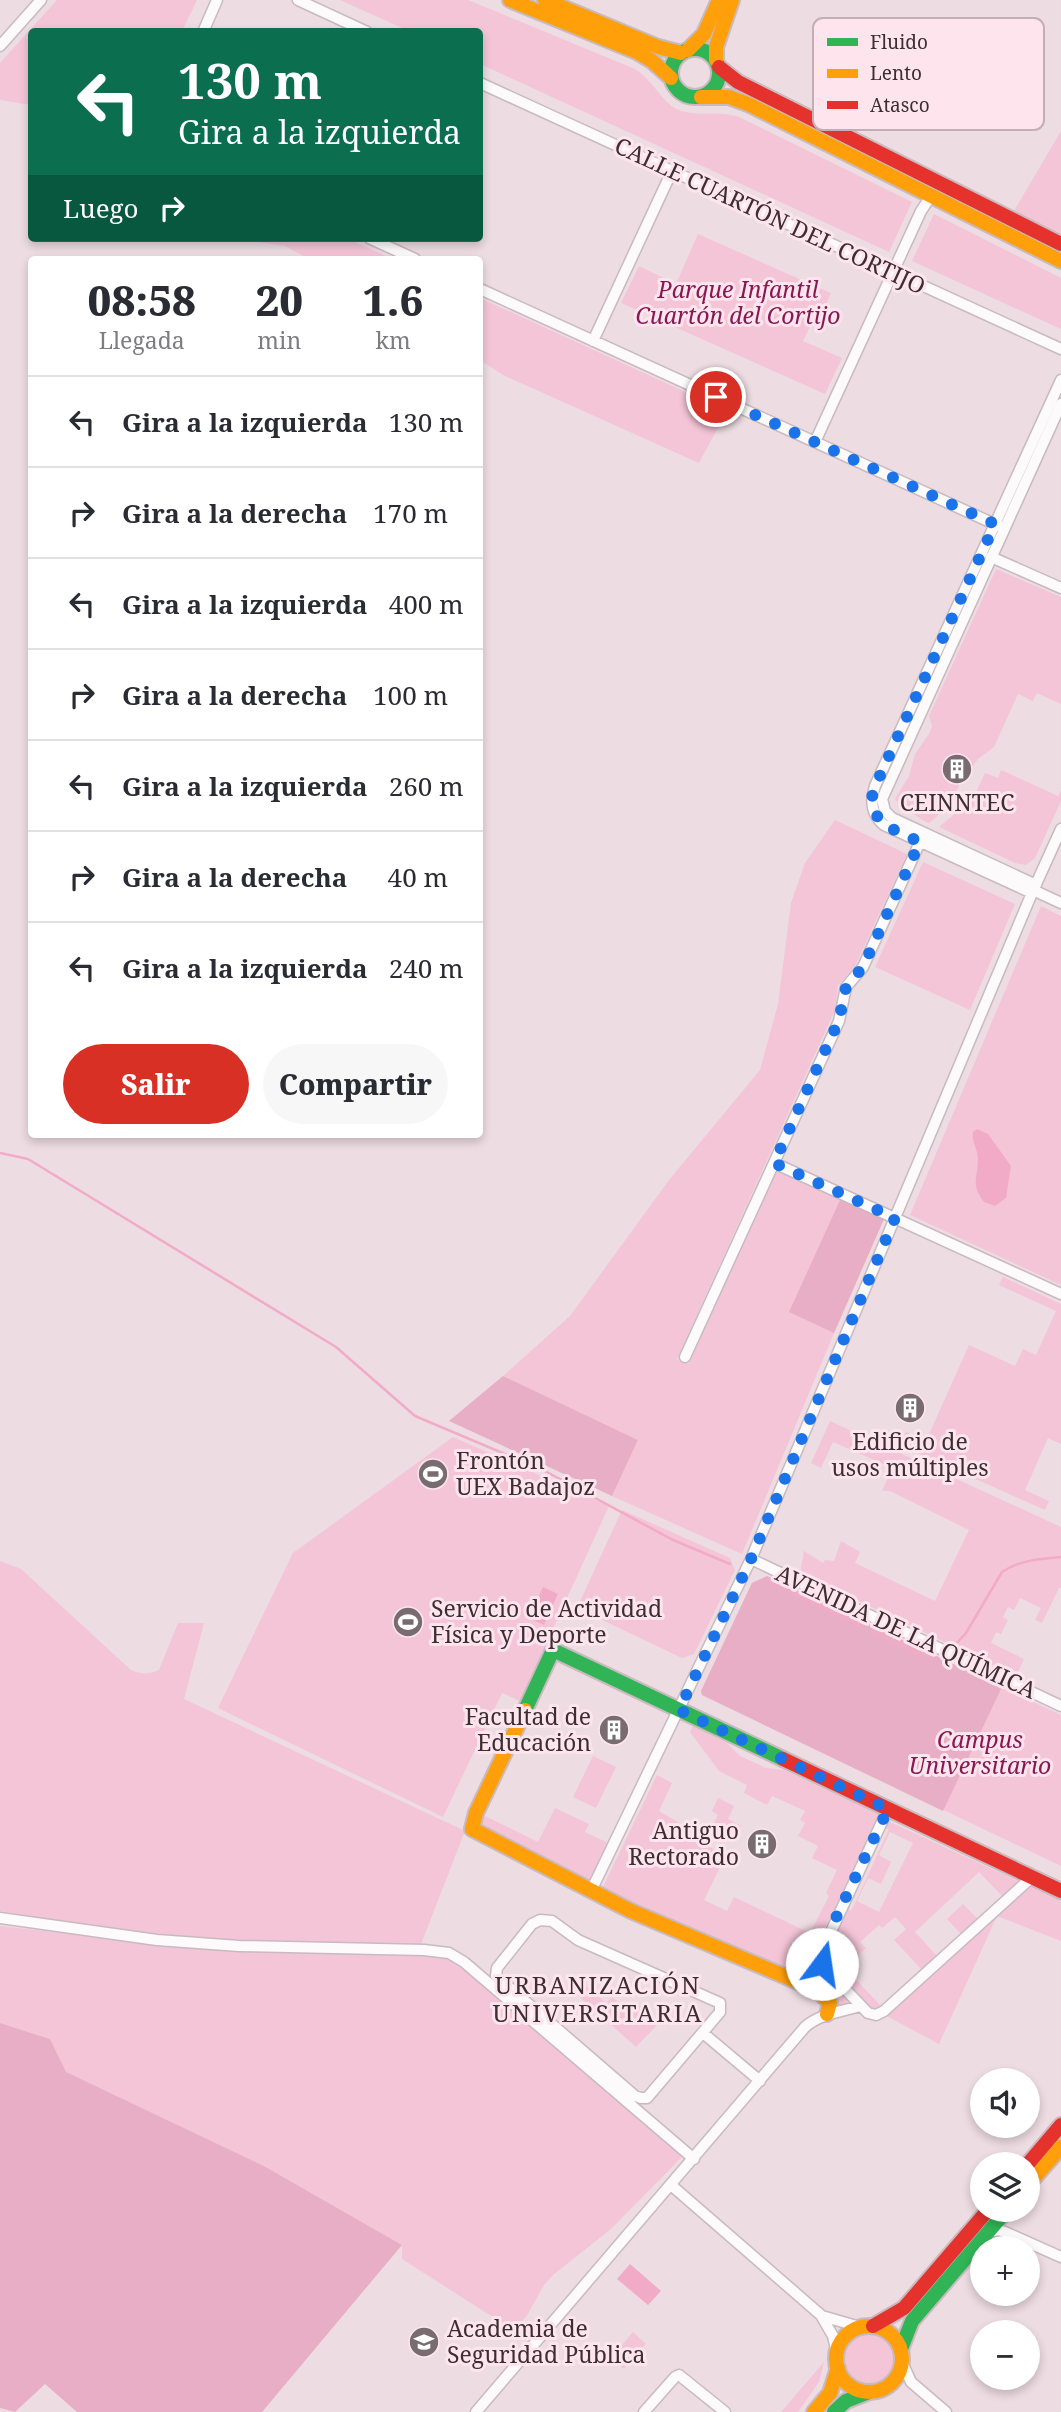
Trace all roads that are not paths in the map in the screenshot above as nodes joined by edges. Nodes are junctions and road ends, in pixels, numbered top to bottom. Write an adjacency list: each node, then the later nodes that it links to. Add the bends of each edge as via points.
1 (41, 0): 10 (street)
2 (217, 0): 8 (street)
3 (298, 0): 9 (street)
4 (510, 0): 13 (main road, via 636,52)
5 (545, 0): 11 (main road, via 659,47)
6 (719, 0): 11 (main road, via 705,35)
7 (732, 0): 12 (main road, via 716,47)
8 (205, 28)
9 (358, 28)
10 (0, 46)
11 (685, 51): 12 (main road, via 704,50); 13 (main road, via 672,64)
12 (717, 64): 15 (main road, via 720,74 714,88); 16 (main road, via 734,80)
13 (671, 78): 15 (main road, via 679,92)
14 (483, 84): 18 (street, CALLE CUARTÓN DEL CORTIJO)
15 (701, 97): 19 (main road, via 729,97 748,104)
16 (813, 120)
17 (834, 130): 21 (main road)
18 (672, 171): 24 (street, CALLE CUARTÓN DEL CORTIJO); 26 (street)
19 (932, 196): 23 (main road); 24 (street)
20 (379, 242): 22 (street)
21 (1061, 244)
22 (409, 256)
23 (1061, 261)
24 (893, 272): 27 (street, CALLE CUARTÓN DEL CORTIJO); 30 (street)
25 (483, 290): 26 (street)
26 (593, 341): 30 (street)
27 (1061, 349)
28 (1061, 380): 31 (street)
29 (1061, 404): 31 (street)
30 (815, 442): 31 (street)
31 (1000, 527): 32 (street); 35 (street, via 873,791 872,806 878,819)
32 (991, 557): 33 (street); 36 (street, via 885,790 883,805 892,818)
33 (1061, 588)
34 (1061, 829): 36 (street)
35 (920, 842): 36 (street); 38 (street, via 863,967 846,987 839,1020)
36 (1034, 889): 37 (street); 39 (street)
37 (1061, 903)
38 (774, 1163): 39 (street); 41 (street)
39 (895, 1218): 40 (street); 42 (street)
40 (1061, 1294)
41 (685, 1357)
42 (751, 1559): 43 (street, AVENIDA DE LA QUÍMICA); 44 (street)
43 (1061, 1706)
44 (679, 1710): 45 (main road); 47 (street); 47 (main road, via 553,1650 472,1829)
45 (888, 1809): 46 (main road); 50 (street, via 821,1953 825,1968)
46 (1032, 1877): 48 (main road); 50 (street, via 884,2011 872,2015)
47 (591, 1891): 51 (main road, via 812,1987 829,2000)
48 (1061, 1891)
49 (0, 1918): 57 (street, via 185,1942 443,1951 460,1958)
50 (860, 2006): 51 (street)
51 (827, 2014): 53 (street, via 805,2027)
52 (703, 2033): 52 (street, via 721,2011 718,2001 578,1940 549,1920 532,1924 495,1970 497,1978 641,2098 651,2095); 53 (street)
53 (760, 2081): 57 (street)
54 (1061, 2125): 56 (main road)
55 (1061, 2147): 58 (main road)
56 (1038, 2152)
57 (694, 2159): 59 (street)
58 (1040, 2171)
59 (671, 2186): 64 (street); 69 (street)
60 (978, 2222): 65 (main road, via 904,2308)
61 (997, 2222): 62 (main road)
62 (988, 2232): 63 (street, via 1005,2232); 66 (main road, via 912,2321)
63 (1061, 2257)
64 (822, 2316): 65 (street); 67 (street)
65 (867, 2327): 66 (main road, via 883,2328 893,2335); 67 (main road, via 844,2337)
66 (902, 2356): 68 (main road, via 893,2382); 74 (street, via 911,2382)
67 (838, 2360): 68 (main road, via 850,2385); 72 (main road, via 830,2393)
68 (869, 2392): 73 (main road, via 846,2401)
69 (476, 2412)
70 (644, 2412): 71 (street, via 675,2377 684,2377)
71 (725, 2412)
72 (814, 2412)
73 (834, 2412)
74 (946, 2412)

